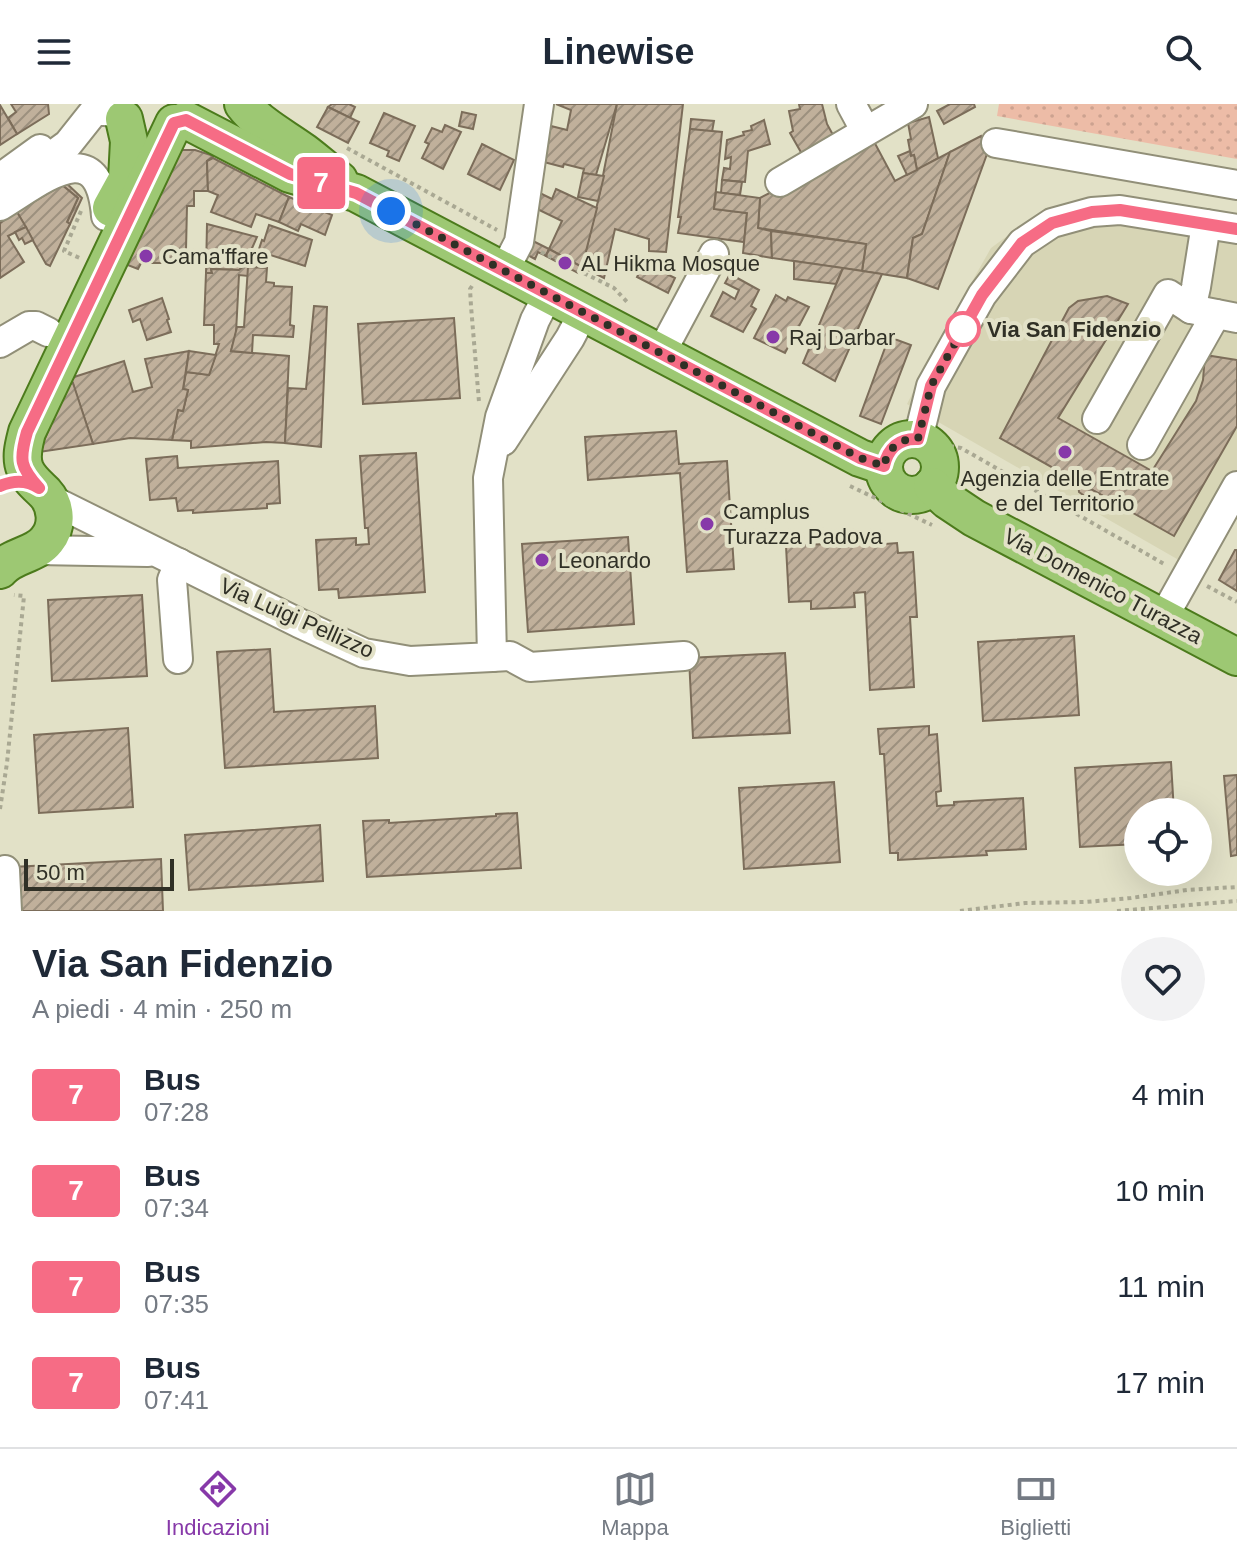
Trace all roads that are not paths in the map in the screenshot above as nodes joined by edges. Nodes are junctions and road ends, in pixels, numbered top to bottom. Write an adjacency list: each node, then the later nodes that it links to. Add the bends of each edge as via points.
1 (78, 104): 10 (street, via 59,136)
2 (243, 104): 14 (main road, via 263,125)
3 (539, 104): 20 (street, via 519,242)
4 (851, 104): 8 (street)
5 (913, 104): 8 (street)
6 (115, 112): 7 (main road, via 144,126); 13 (street, via 95,110 68,144); 16 (main road, via 129,141 127,179)
7 (190, 116): 14 (main road, via 290,174); 36 (main road, via 27,432 23,465)
8 (865, 130): 11 (street)
9 (996, 143): 12 (street)
10 (0, 178)
11 (780, 182)
12 (1237, 185)
13 (0, 191)
14 (356, 193): 20 (main road)
15 (0, 206): 16 (street, via 50,176 81,168 92,173 104,197)
16 (94, 213): 24 (main road)
17 (1206, 224): 18 (street); 23 (street, via 1196,287); 29 (street, via 1120,210 1092,212 1052,223 1022,243 982,295 931,386)
18 (1237, 229)
19 (714, 254): 26 (street)
20 (504, 271): 21 (main road)
21 (549, 293): 22 (main road); 31 (street, via 500,417)
22 (583, 313): 26 (main road); 31 (street)
23 (1215, 313): 27 (street, via 1168,294); 30 (street)
24 (48, 332): 25 (street, via 29,326); 28 (main road)
25 (0, 343)
26 (661, 353): 32 (main road)
27 (1097, 419)
28 (0, 436)
29 (936, 438): 32 (main road, via 899,442); 33 (main road, via 928,444 937,453 939,476)
30 (1142, 445)
31 (492, 458): 41 (street)
32 (884, 466): 33 (main road, via 889,482 901,493 918,494)
33 (946, 483): 39 (main road, Via Domenico Turazza, via 947,500 974,518)
34 (0, 486): 36 (main road, via 17,481 33,484)
35 (1237, 486): 39 (street)
36 (45, 494): 37 (street, Via Luigi Pellizzo); 38 (main road, via 55,513 54,528 47,541)
37 (168, 558): 38 (street, Via Luigi Pellizzo); 41 (street, Via Luigi Pellizzo, via 364,653 410,661); 43 (street)
38 (15, 564)
39 (1163, 618): 42 (main road, Via Domenico Turazza)
40 (684, 656): 41 (street, Via Luigi Pellizzo, via 530,667 510,656)
41 (492, 657)
42 (1237, 657)
43 (178, 659)
44 (5, 870): 45 (street)
45 (7, 911)

